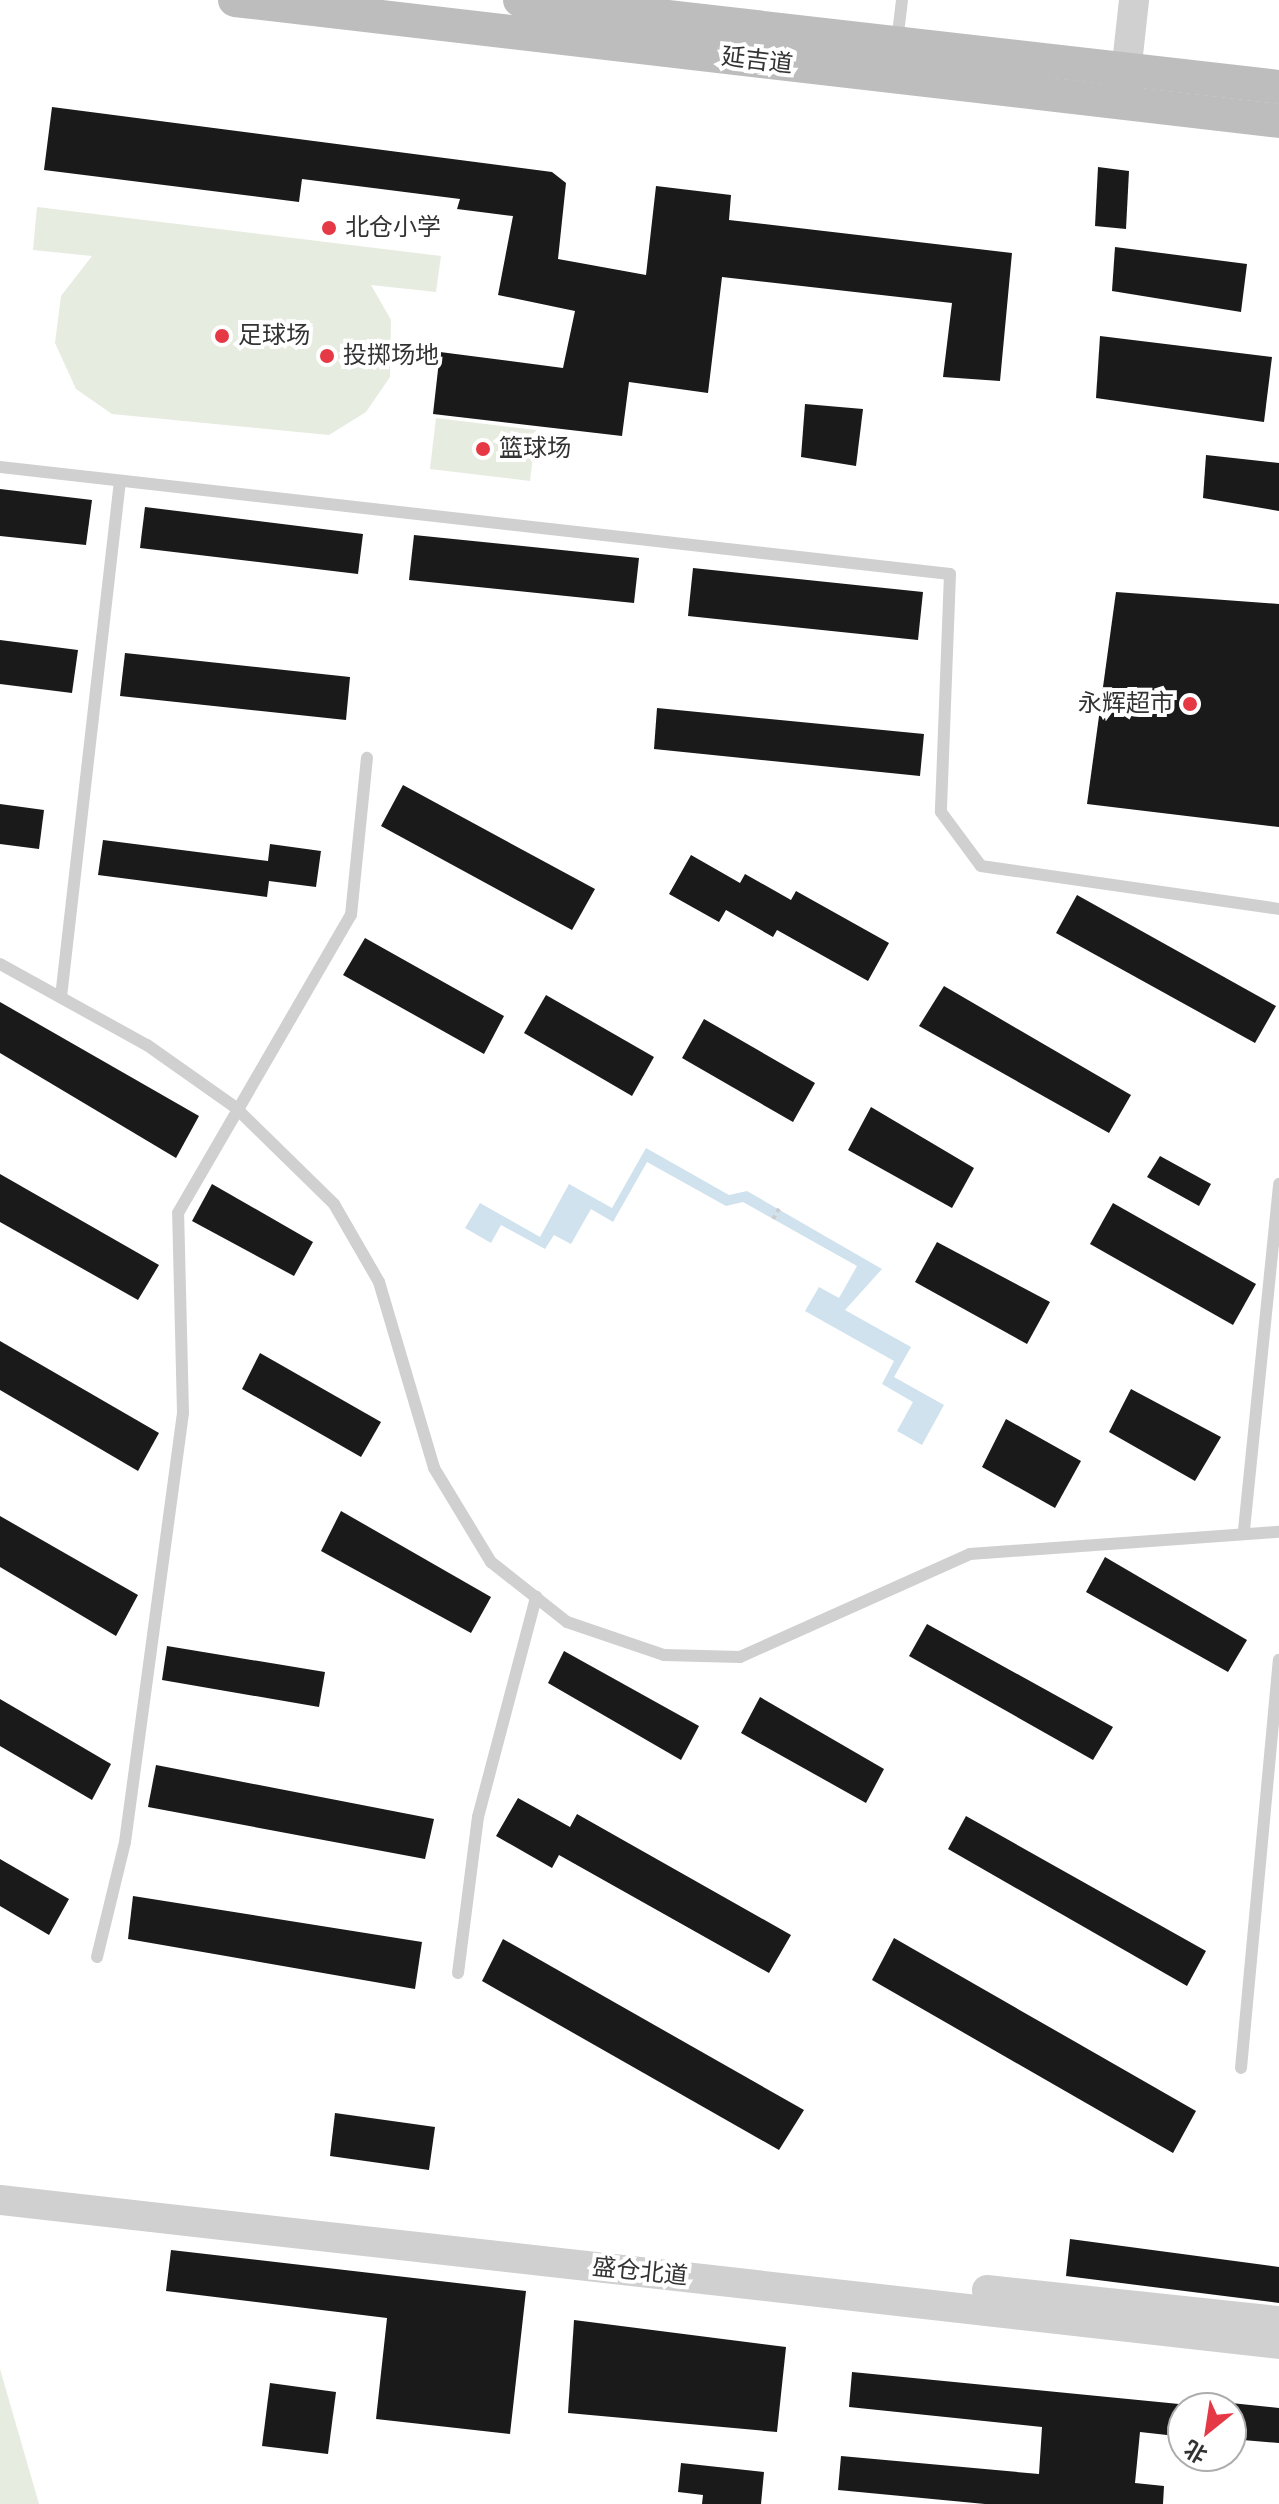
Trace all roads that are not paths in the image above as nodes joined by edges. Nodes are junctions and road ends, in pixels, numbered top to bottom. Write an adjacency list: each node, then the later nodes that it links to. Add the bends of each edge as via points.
1 (235, 0): 8 (main road, 延吉道)
2 (520, 0): 6 (main road, 延吉道)
3 (902, 0): 6 (lane)
4 (1119, 0): 7 (street)
5 (1134, 0): 7 (street)
6 (897, 43): 7 (main road, 延吉道); 8 (lane)
7 (1119, 69): 9 (main road, 延吉道); 10 (street)
8 (892, 77): 10 (main road, 延吉道)
9 (1279, 87)
10 (1115, 104): 11 (main road, 延吉道)
11 (1279, 121)
12 (0, 467): 13 (lane)
13 (120, 481): 15 (lane, via 950,574 941,812 981,866); 17 (lane)
14 (367, 758): 18 (lane, via 351,915)
15 (1279, 909)
16 (0, 964): 17 (lane)
17 (61, 997): 18 (lane)
18 (235, 1107): 22 (lane, via 334,1204 379,1282 434,1468 491,1562); 24 (lane, via 178,1213 183,1413 125,1842)
19 (1279, 1184): 20 (lane)
20 (1244, 1530): 21 (lane); 22 (lane, via 970,1554 740,1657 664,1655 567,1622)
21 (1279, 1532)
22 (536, 1597): 25 (lane, via 478,1817)
23 (1279, 1660): 26 (lane)
24 (97, 1957)
25 (458, 1973)
26 (1241, 2068)
27 (0, 2185): 29 (street, 盛仓北道)
28 (0, 2200): 30 (street, 盛仓北道)
29 (1279, 2321)
30 (1279, 2344)

